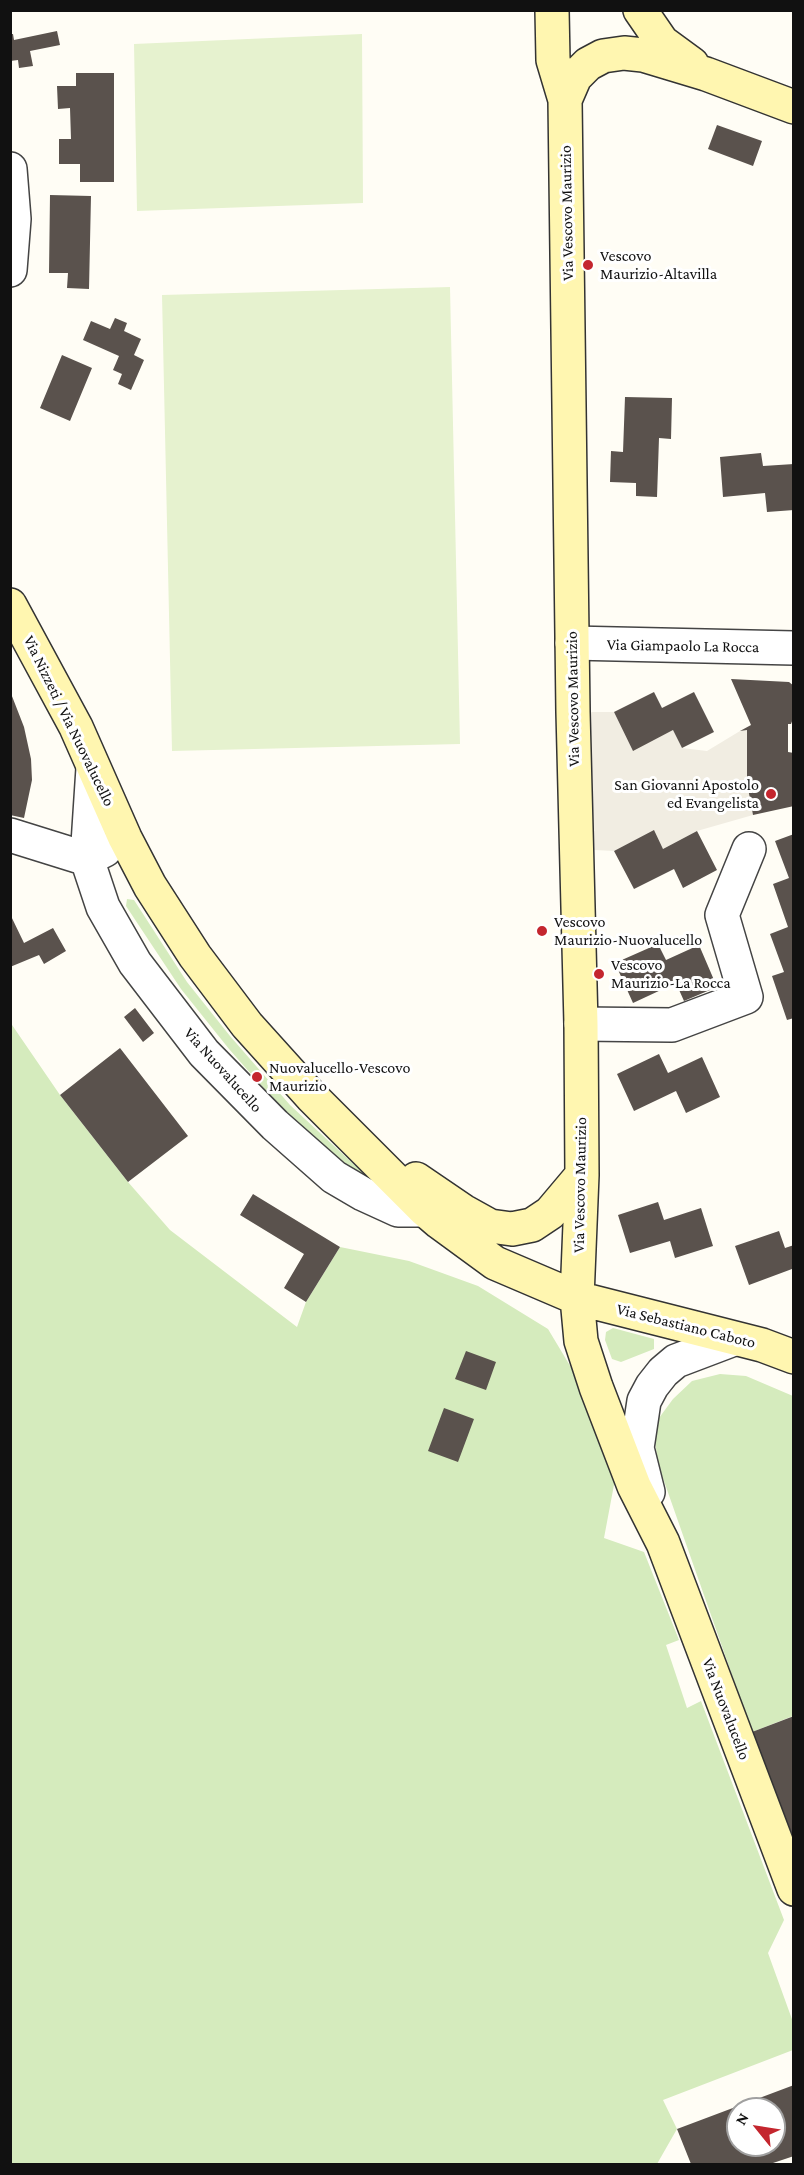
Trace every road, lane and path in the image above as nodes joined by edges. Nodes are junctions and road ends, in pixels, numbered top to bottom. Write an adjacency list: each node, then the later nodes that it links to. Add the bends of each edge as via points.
1 (552, 10): 4 (main road, via 553,60)
2 (640, 10): 3 (main road, via 662,42)
3 (706, 74): 4 (main road, via 643,55 603,56 575,77); 5 (main road)
4 (566, 100): 9 (main road, Via Vescovo Maurizio)
5 (794, 107)
6 (10, 169): 7 (street, via 14,219)
7 (10, 270)
8 (10, 605): 11 (main road, Via Nizzeti / Via Nuovalucello, via 76,727)
9 (572, 643): 10 (street, Via Giampaolo La Rocca); 16 (main road, Via Vescovo Maurizio)
10 (794, 648)
11 (93, 768): 13 (main road, Via Nizzeti / Via Nuovalucello); 15 (street)
12 (10, 835): 15 (street)
13 (125, 838): 15 (street); 17 (main road, via 195,956 247,1025)
14 (749, 849): 16 (street, via 722,915 746,997 672,1025)
15 (87, 858): 19 (street, Via Nuovalucello, via 103,907 135,963 204,1053 275,1125 334,1177 398,1210)
16 (581, 1024): 18 (main road, Via Vescovo Maurizio)
17 (355, 1139): 18 (main road, via 490,1226 512,1229 532,1225 550,1214); 19 (main road, Via Sebastiano Caboto)
18 (582, 1175): 20 (main road, Via Vescovo Maurizio)
19 (425, 1210): 20 (main road, Via Sebastiano Caboto, via 495,1263)
20 (577, 1298): 21 (main road, Via Sebastiano Caboto); 23 (main road, Via Vescovo Maurizio, via 581,1341 596,1387 634,1486)
21 (734, 1339): 22 (main road, Via Sebastiano Caboto); 23 (street, via 676,1361 663,1372 644,1401 637,1448)
22 (794, 1357)
23 (657, 1529): 24 (main road, Via Nuovalucello)
24 (794, 1889)

